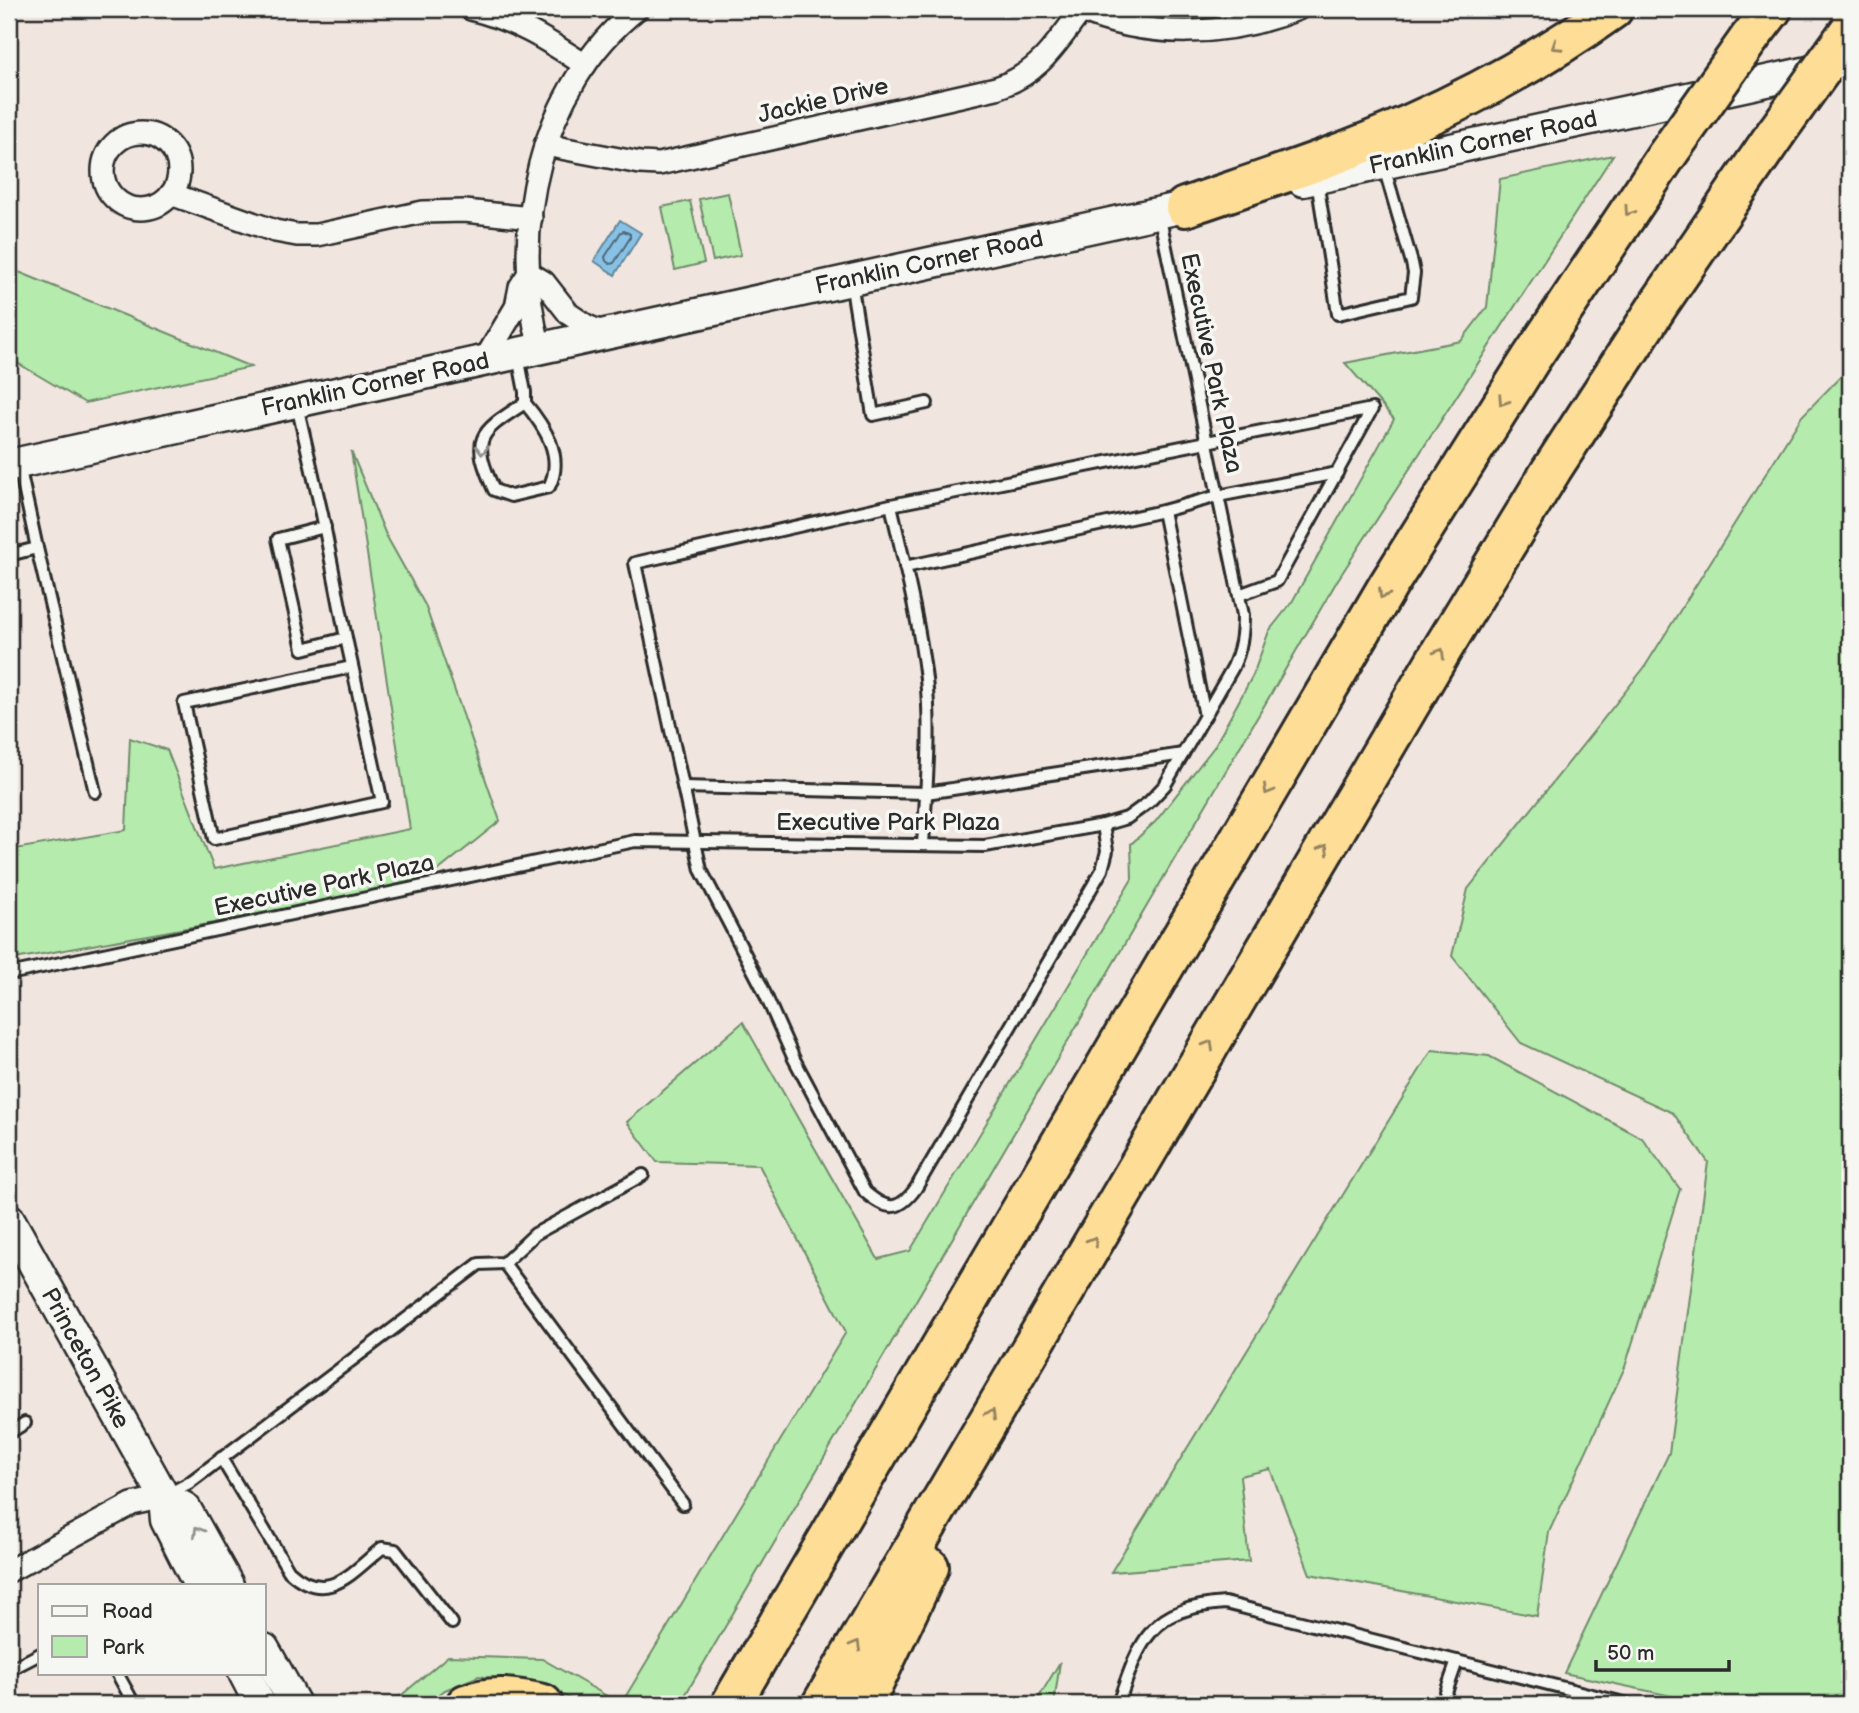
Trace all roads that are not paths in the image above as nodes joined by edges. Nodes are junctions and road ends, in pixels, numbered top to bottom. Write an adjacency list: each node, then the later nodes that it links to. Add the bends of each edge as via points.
1 (471, 9): 9 (street, via 532,30)
2 (637, 9): 9 (street)
3 (1298, 9): 6 (street, via 1244,26 1180,32 1111,21)
4 (1613, 9): 14 (highway, one-way to 14, via 1545,54 1409,125 1328,158)
5 (1772, 9): 70 (highway, one-way to 70, bridge, via 1667,155 1530,360 1389,584)
6 (1079, 10): 10 (street, Jackie Drive, via 1044,59 1029,73 996,88 659,164)
7 (1850, 30): 52 (highway, one-way to 7, bridge, via 1552,469)
8 (1850, 63): 11 (main road, Franklin Corner Road)
9 (585, 65): 10 (street)
10 (545, 145): 15 (street)
11 (1383, 164): 12 (main road, Franklin Corner Road); 12 (lane, via 1415,273 1411,297 1338,314)
12 (1316, 178): 14 (main road, Franklin Corner Road)
13 (172, 194): 15 (street, via 297,235 317,235 423,212)
14 (1172, 209): 17 (main road, Franklin Corner Road); 24 (lane, Executive Park Plaza)
15 (531, 218): 16 (street)
16 (529, 273): 18 (street, via 544,282 569,314); 19 (street); 20 (street, via 512,317)
17 (851, 279): 18 (main road, Franklin Corner Road); 22 (lane, via 873,415)
18 (606, 334): 19 (main road, Franklin Corner Road)
19 (529, 351): 20 (main road, Franklin Corner Road); 23 (lane)
20 (484, 361): 21 (main road, Franklin Corner Road)
21 (296, 401): 25 (main road, Franklin Corner Road); 30 (lane)
22 (927, 402)
23 (525, 403): 23 (lane, one-way to 23, via 487,431 480,442 481,461 494,490 511,496 549,487 552,480 554,459 545,427)
24 (1207, 441): 26 (lane, via 1372,409); 27 (lane, Executive Park Plaza); 28 (lane)
25 (13, 464): 31 (lane)
26 (1337, 473): 27 (lane); 34 (lane, via 1277,581)
27 (1218, 496): 29 (lane); 34 (lane, Executive Park Plaza)
28 (891, 505): 33 (lane); 39 (lane, via 635,563)
29 (1163, 512): 33 (lane); 37 (lane)
30 (325, 527): 35 (lane); 35 (lane, via 278,539 303,649)
31 (37, 548): 32 (lane); 40 (lane)
32 (9, 555)
33 (905, 567): 41 (lane, via 926,681)
34 (1239, 595): 37 (lane, Executive Park Plaza, via 1241,648)
35 (346, 638): 36 (lane)
36 (352, 667): 36 (lane, via 184,703 214,839 382,802)
37 (1205, 716): 38 (lane, Executive Park Plaza)
38 (1183, 754): 41 (lane); 42 (lane, Executive Park Plaza, via 1149,802 1127,818)
39 (683, 787): 41 (lane); 43 (lane)
40 (94, 792)
41 (926, 793): 44 (lane)
42 (1103, 825): 43 (lane, via 1107,851 1102,870 916,1188 895,1207 878,1204 865,1192 701,870); 44 (lane, Executive Park Plaza, via 985,846)
43 (695, 843): 44 (lane, Executive Park Plaza); 45 (lane, Executive Park Plaza, via 635,841)
44 (923, 845)
45 (9, 974)
46 (643, 1175): 48 (lane, via 535,1234)
47 (9, 1219): 53 (main road, Princeton Pike)
48 (504, 1263): 51 (lane, via 479,1264); 54 (lane)
49 (25, 1423): 50 (lane)
50 (9, 1433)
51 (221, 1458): 53 (lane); 58 (lane, via 289,1571 299,1580 312,1587 326,1587 340,1582 382,1548 395,1550)
52 (957, 1473): 71 (highway, one-way to 52); 72 (highway, via 948,1526)
53 (164, 1497): 55 (street, via 132,1504); 56 (main road, Princeton Pike, via 166,1520); 57 (main road, Princeton Pike, one-way to 53, via 185,1508)
54 (683, 1504)
55 (9, 1571)
56 (198, 1584)
57 (228, 1584)
58 (452, 1623)
59 (266, 1653): 67 (main road)
60 (38, 1655): 62 (lane)
61 (1457, 1661): 73 (lane, via 1225,1604 1198,1605 1158,1623 1144,1639); 74 (lane); 75 (lane)
62 (9, 1670)
63 (118, 1674): 65 (lane)
64 (245, 1674): 66 (main road)
65 (134, 1704)
66 (260, 1704)
67 (295, 1704)
68 (466, 1704): 69 (highway, via 497,1697)
69 (543, 1704)
70 (732, 1704)
71 (822, 1704)
72 (864, 1704)
73 (1118, 1704)
74 (1442, 1704)
75 (1628, 1704)

